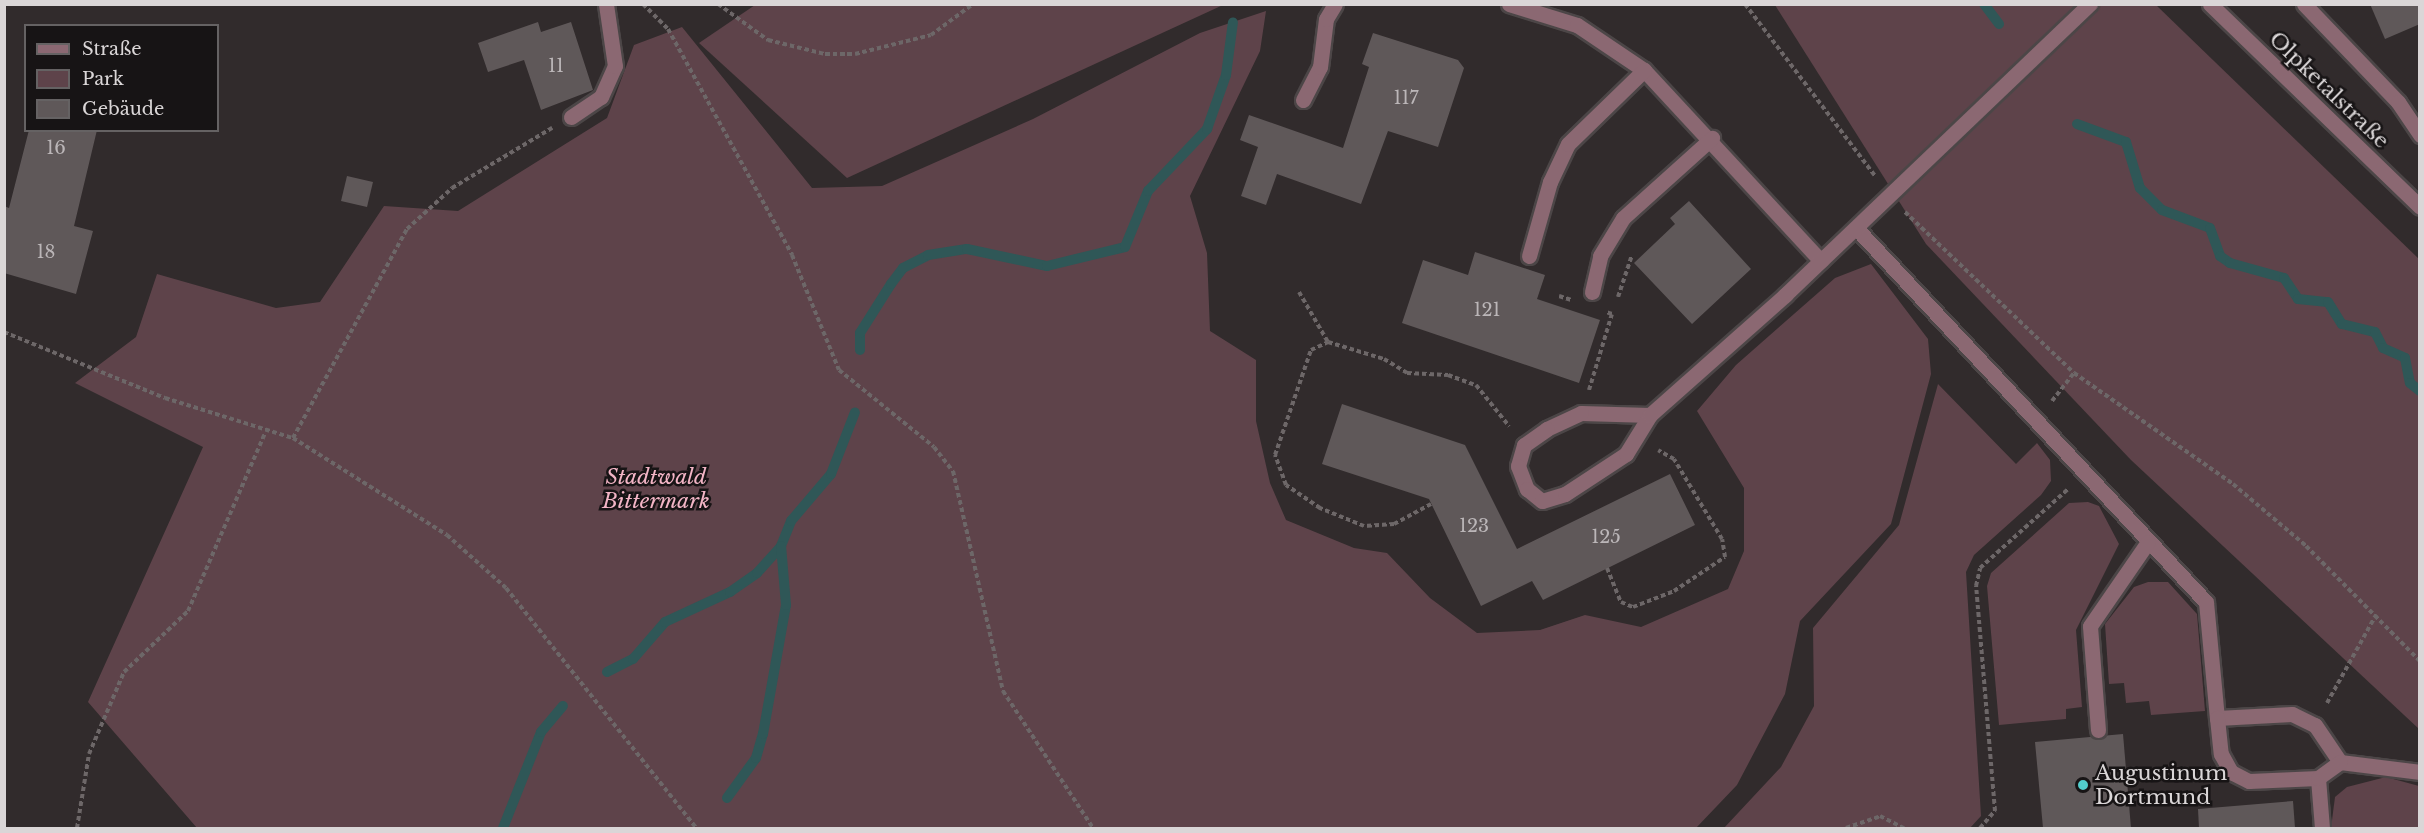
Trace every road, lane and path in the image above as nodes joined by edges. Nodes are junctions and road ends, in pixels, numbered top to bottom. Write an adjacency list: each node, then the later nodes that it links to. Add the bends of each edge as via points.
1 (606, 4): 13 (street, via 615,66 601,97)
2 (643, 4): 52 (path, via 668,29 786,245 839,370 934,447 952,471 1003,691)
3 (718, 4): 4 (path, via 768,40 845,54 906,45 931,35)
4 (973, 4)
5 (1335, 4): 12 (street, via 1326,20 1320,67)
6 (1509, 4): 11 (street, via 1577,25)
7 (1745, 4): 16 (path)
8 (2090, 4): 16 (street)
9 (2210, 4): 17 (street, Olpketalstraße)
10 (2304, 4): 14 (street, via 2398,102)
11 (1644, 70): 15 (street); 19 (street, via 1568,144 1550,182)
12 (1303, 100)
13 (571, 117): 36 (path, via 452,188 407,229)
14 (2420, 135)
15 (1712, 138): 21 (street); 23 (street, via 1623,218 1600,256)
16 (1891, 195): 18 (street); 30 (path, via 1984,292)
17 (2420, 207)
18 (1856, 228): 21 (street); 33 (street)
19 (1529, 256)
20 (1631, 257): 24 (path)
21 (1821, 261): 32 (street)
22 (1299, 292): 29 (path)
23 (1592, 292)
24 (1620, 293)
25 (1559, 296): 26 (path)
26 (1580, 303)
27 (1602, 311): 31 (path, via 1612,314)
28 (4, 332): 34 (path)
29 (1328, 342): 37 (path, via 1384,359 1407,373 1448,375 1476,385); 39 (path, via 1311,350 1275,454 1286,484 1320,508 1364,526 1394,524)
30 (2074, 374): 33 (path); 42 (path, via 2233,484)
31 (1581, 413): 32 (street); 37 (street)
32 (1650, 415): 35 (street)
33 (2035, 423): 38 (street)
34 (265, 433): 36 (path); 50 (path, via 188,611 124,672 89,754)
35 (1637, 437): 37 (street, via 1600,476 1542,501 1527,489 1518,466); 41 (path, via 1674,459 1722,539 1725,557 1674,591 1633,607 1621,602)
36 (293, 438): 51 (path, via 391,497 477,559)
37 (1524, 445)
38 (2085, 474): 40 (street); 55 (path, via 1980,568 1976,586 1995,811)
39 (1431, 504)
40 (2148, 542): 44 (street, via 2206,602); 46 (street, via 2090,626)
41 (1607, 568)
42 (2376, 615): 43 (path); 45 (path)
43 (2420, 661)
44 (2217, 718): 45 (street, via 2292,714); 49 (street, via 2221,754 2231,772 2249,781)
45 (2315, 725): 47 (street)
46 (2098, 729)
47 (2340, 762): 48 (street); 49 (street)
48 (2420, 772)
49 (2318, 778): 56 (street)
50 (77, 828)
51 (696, 828)
52 (1093, 828)
53 (1846, 828): 54 (path, via 1880,816)
54 (1904, 828)
55 (1980, 828)
56 (2322, 828)

